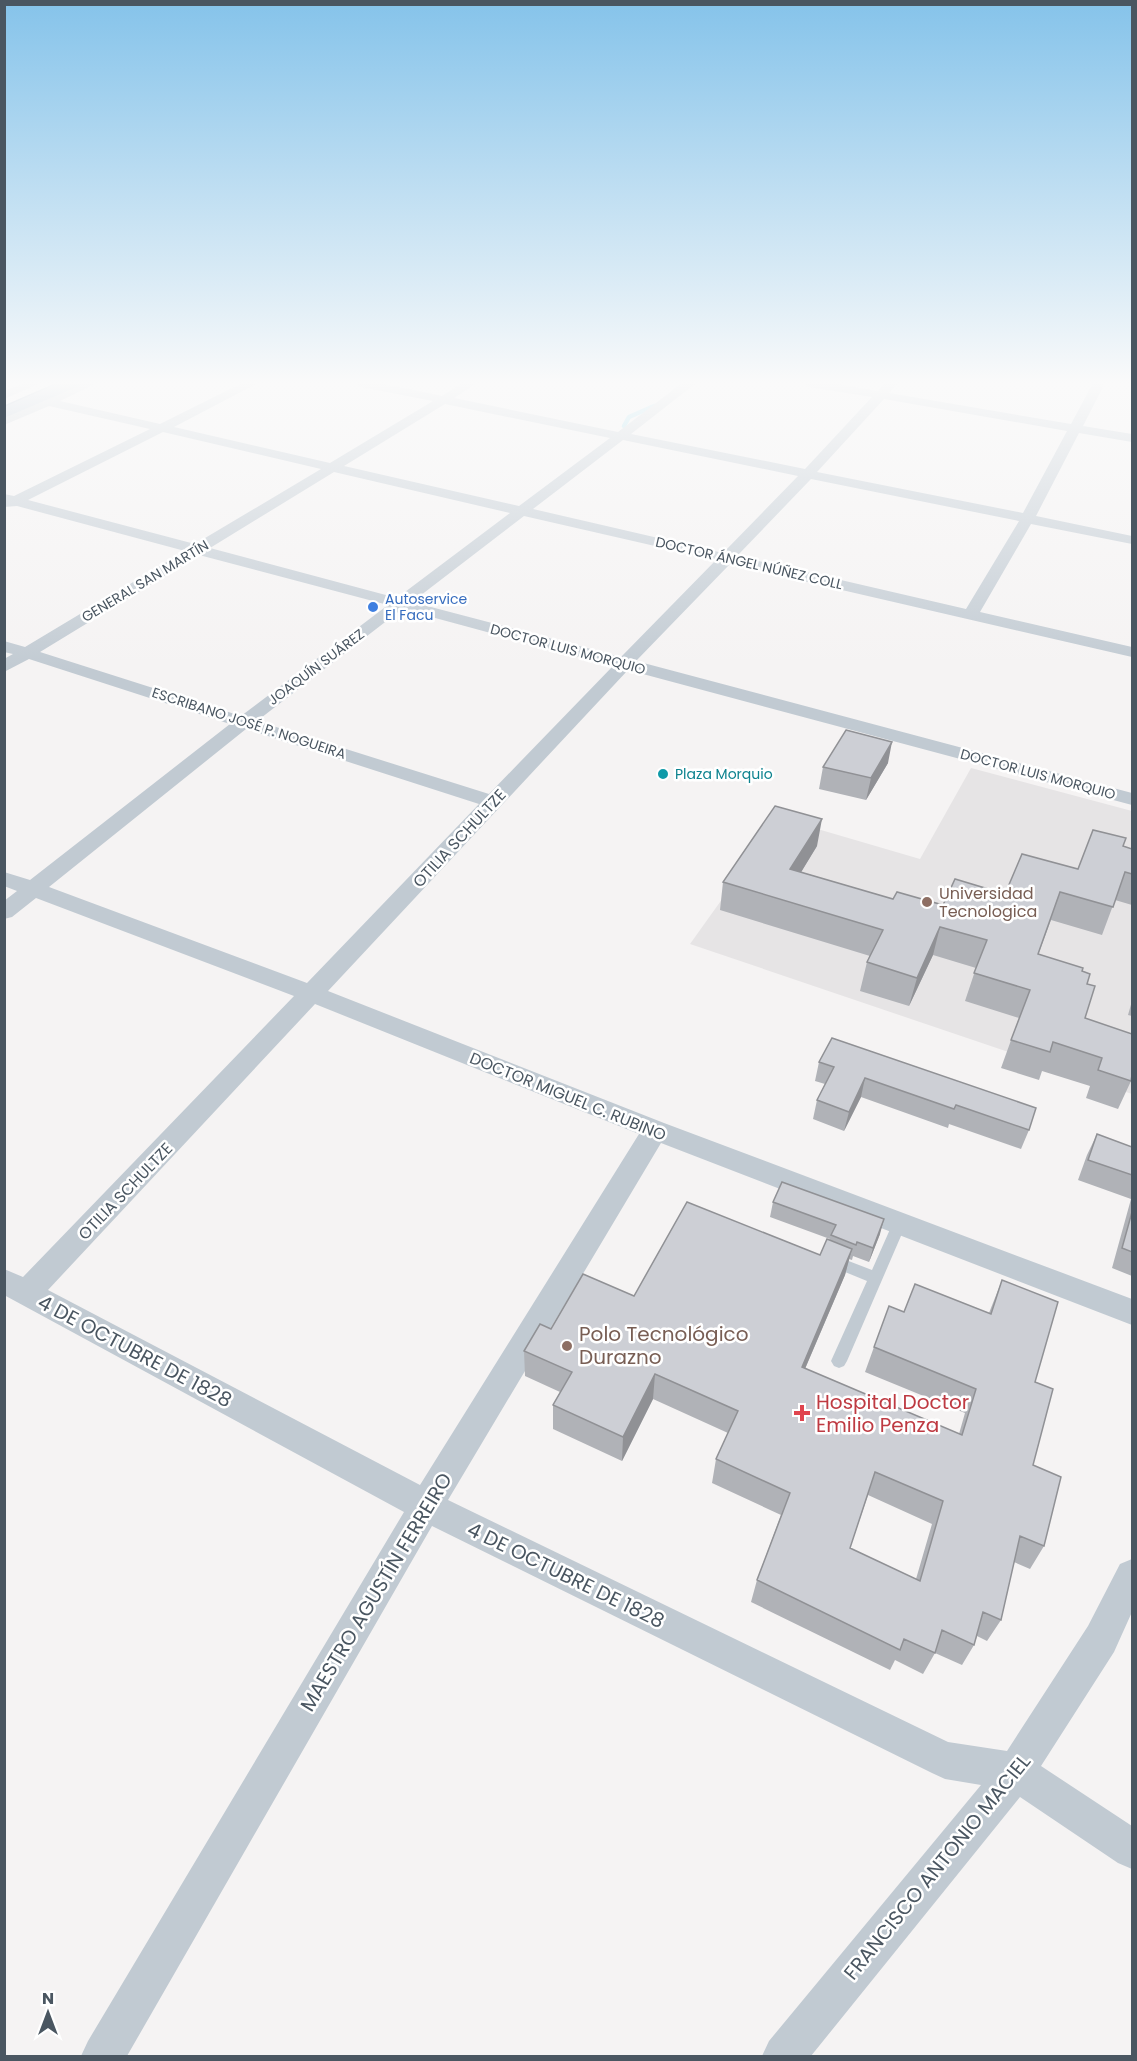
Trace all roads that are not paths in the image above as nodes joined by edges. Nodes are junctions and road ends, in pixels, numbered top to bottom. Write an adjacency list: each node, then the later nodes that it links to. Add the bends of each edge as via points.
1 (55, 479): 8 (street)
2 (312, 479): 12 (street, GENERAL SAN MARTÍN)
3 (386, 479): 9 (street, DOCTOR ÁNGEL NÚÑEZ COLL)
4 (562, 479): 9 (street, JOAQUÍN SUÁREZ)
5 (803, 479): 13 (street, OTILIA SCHULTZE)
6 (833, 479): 10 (street)
7 (1049, 479): 10 (street)
8 (8, 502): 12 (street, DOCTOR LUIS MORQUIO)
9 (522, 510): 13 (street, DOCTOR ÁNGEL NÚÑEZ COLL); 14 (street, JOAQUÍN SUÁREZ)
10 (1027, 519): 11 (street); 15 (street)
11 (1132, 540)
12 (198, 549): 14 (street, DOCTOR LUIS MORQUIO); 18 (street, GENERAL SAN MARTÍN)
13 (727, 557): 15 (street, DOCTOR ÁNGEL NÚÑEZ COLL); 19 (street, OTILIA SCHULTZE)
14 (400, 603): 19 (street, DOCTOR LUIS MORQUIO); 21 (street, JOAQUÍN SUÁREZ)
15 (970, 615): 17 (street, DOCTOR ÁNGEL NÚÑEZ COLL)
16 (4, 646): 18 (street, ESCRIBANO JOSÉ P. NOGUEIRA)
17 (1132, 652)
18 (27, 653): 20 (street, GENERAL SAN MARTÍN); 21 (street, ESCRIBANO JOSÉ P. NOGUEIRA)
19 (623, 665): 22 (street, DOCTOR LUIS MORQUIO); 23 (street, OTILIA SCHULTZE)
20 (4, 667)
21 (244, 722): 23 (street, ESCRIBANO JOSÉ P. NOGUEIRA); 25 (street, JOAQUÍN SUÁREZ)
22 (1132, 799)
23 (493, 802): 27 (street, OTILIA SCHULTZE)
24 (4, 878): 25 (street, DOCTOR MIGUEL C. RUBINO)
25 (35, 889): 26 (street, JOAQUÍN SUÁREZ); 27 (street, DOCTOR MIGUEL C. RUBINO)
26 (4, 912)
27 (312, 994): 28 (street, DOCTOR MIGUEL C. RUBINO); 32 (street, OTILIA SCHULTZE)
28 (655, 1130): 29 (street, DOCTOR MIGUEL C. RUBINO); 35 (street, MAESTRO AGUSTÍN FERREIRO)
29 (900, 1222): 31 (lane); 33 (street, DOCTOR MIGUEL C. RUBINO)
30 (822, 1256): 31 (lane)
31 (874, 1277): 34 (lane)
32 (16, 1287): 35 (street, 4 DE OCTUBRE DE 1828)
33 (1132, 1312)
34 (839, 1362)
35 (426, 1506): 37 (street, 4 DE OCTUBRE DE 1828, via 945,1760); 39 (street, MAESTRO AGUSTÍN FERREIRO)
36 (1132, 1576): 37 (street, FRANCISCO ANTONIO MACIEL, via 1101,1639)
37 (1016, 1772): 38 (street, 4 DE OCTUBRE DE 1828); 40 (street, FRANCISCO ANTONIO MACIEL)
38 (1132, 1849)
39 (103, 2056)
40 (784, 2056)

